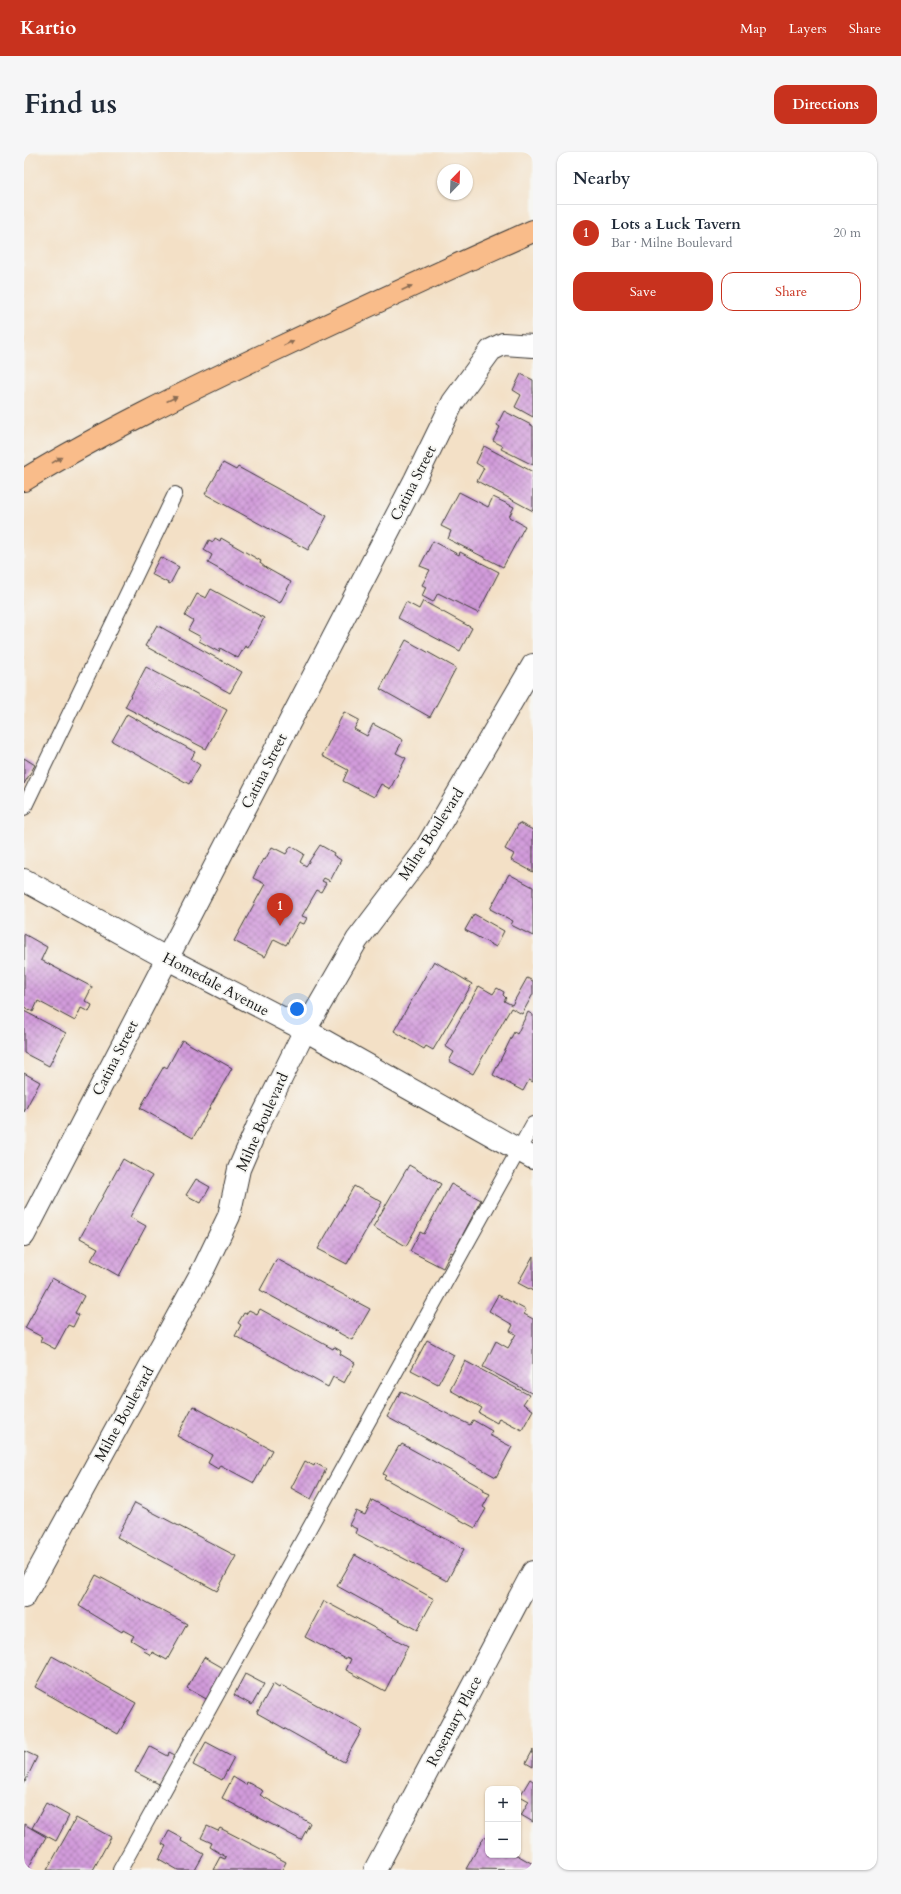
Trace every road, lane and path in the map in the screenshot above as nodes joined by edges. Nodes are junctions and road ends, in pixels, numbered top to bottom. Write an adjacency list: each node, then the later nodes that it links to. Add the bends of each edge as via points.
1 (533, 231): 3 (highway, one-way to 1, via 61,457 154,408 455,265)
2 (533, 346): 8 (street, Catina Street, via 503,344 491,350 453,402)
3 (24, 480)
4 (175, 494): 6 (lane)
5 (533, 665): 9 (street, Milne Boulevard, via 423,853 356,940)
6 (24, 808)
7 (24, 880): 8 (street, Homedale Avenue)
8 (166, 958): 9 (street, Homedale Avenue); 12 (street, Catina Street)
9 (305, 1030): 11 (street, Homedale Avenue); 14 (street, Milne Boulevard, via 242,1162 229,1216 204,1268)
10 (533, 1124): 11 (lane)
11 (526, 1154): 15 (lane)
12 (24, 1234)
13 (533, 1572): 16 (street, Rosemary Place)
14 (24, 1598)
15 (120, 1870)
16 (375, 1870)

